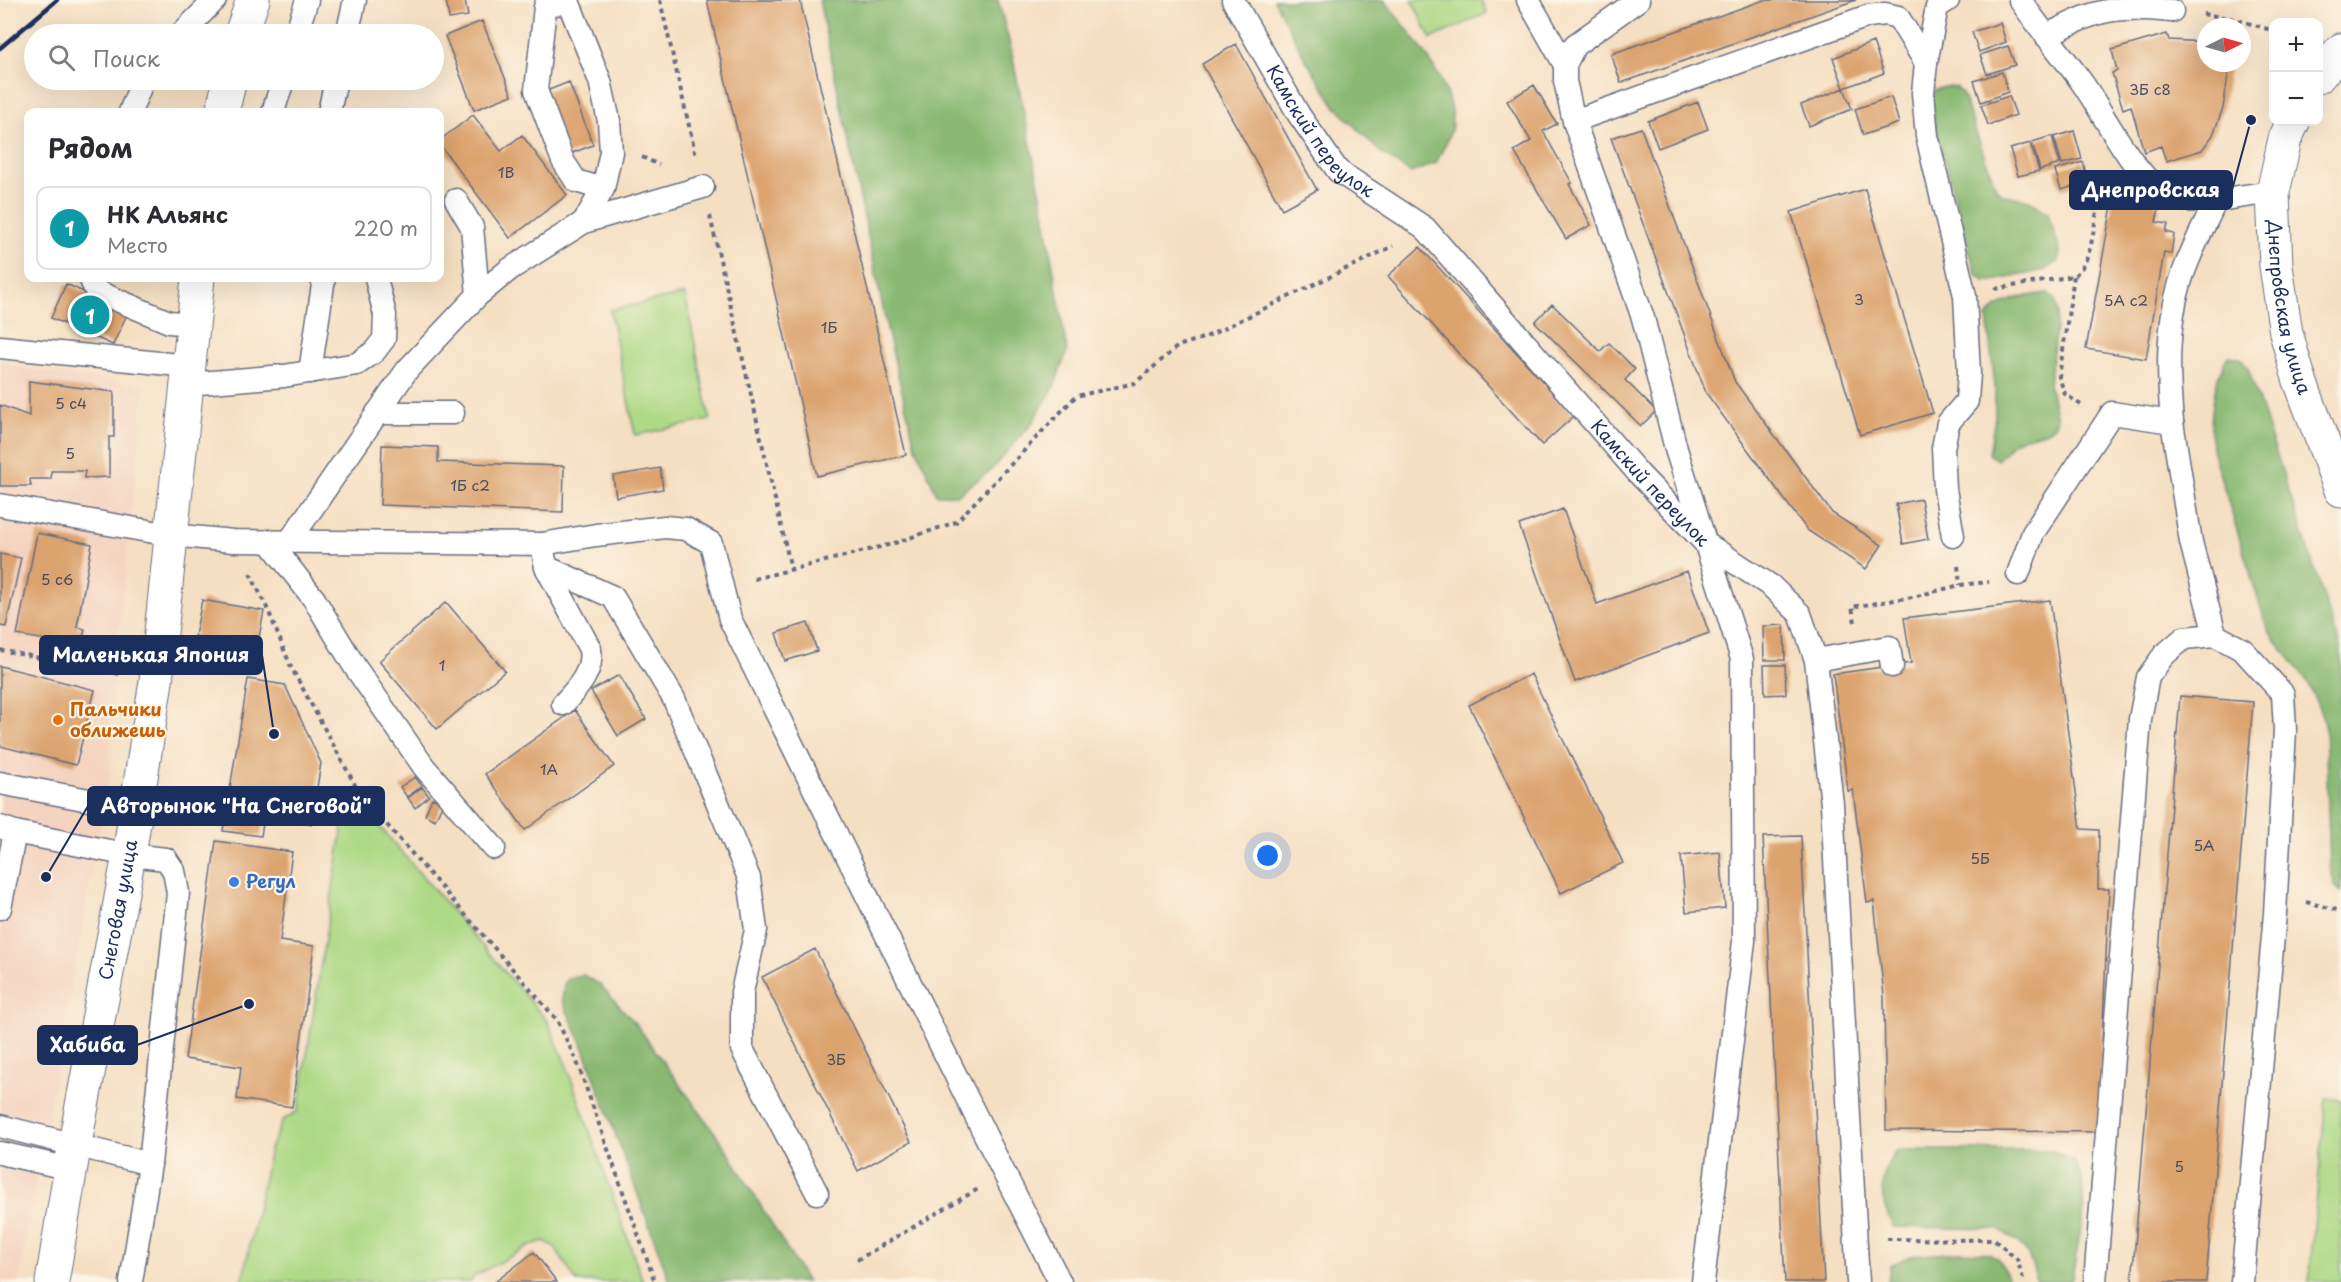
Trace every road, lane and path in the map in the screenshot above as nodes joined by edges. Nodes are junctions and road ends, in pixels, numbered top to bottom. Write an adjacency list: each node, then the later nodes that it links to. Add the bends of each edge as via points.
1 (215, 0): 14 (lane)
2 (252, 0): 15 (main road)
3 (307, 0): 16 (lane)
4 (354, 0): 17 (lane)
5 (660, 0): 36 (path)
6 (1233, 0): 42 (lane, Камский переулок, via 1299,115 1338,171)
7 (1528, 0): 22 (lane)
8 (1638, 0): 22 (lane, via 1575,45)
9 (1948, 0): 21 (lane, via 1937,7)
10 (2020, 0): 19 (lane)
11 (545, 3): 34 (lane, via 568,1 600,81); 37 (lane, via 536,90 563,161 576,181)
12 (2172, 11): 19 (lane, via 2132,8 2099,12)
13 (2214, 15): 18 (path)
14 (191, 24)
15 (244, 24)
16 (299, 24)
17 (349, 24)
18 (2269, 30)
19 (2046, 36): 35 (lane)
20 (2341, 50): 23 (main road)
21 (1926, 63): 32 (lane, via 1898,17 1868,16); 61 (lane, via 1923,93 1927,136 1965,296 1970,373 1966,400 1947,423 1943,448)
22 (1565, 65): 32 (lane, Камский переулок)
23 (2323, 72)
24 (139, 90): 28 (lane)
25 (228, 90): 29 (main road)
26 (280, 90): 30 (lane)
27 (334, 90): 31 (lane)
28 (131, 108)
29 (223, 108)
30 (274, 108)
31 (330, 108)
32 (1574, 121): 64 (lane, Камский переулок, via 1643,318)
33 (2291, 126): 38 (main road, Днепровская улица)
34 (610, 141): 36 (path); 37 (lane)
35 (2129, 155): 39 (lane, via 2151,185 2170,196 2192,200); 43 (path, via 2104,186 2090,250)
36 (703, 187): 41 (lane); 67 (path)
37 (603, 189): 41 (lane)
38 (2273, 192): 39 (lane); 58 (main road, Днепровская улица, via 2276,266 2286,333)
39 (2217, 198): 57 (lane, via 2180,282 2169,335)
40 (456, 200): 49 (lane, via 472,227)
41 (585, 222): 49 (lane, via 510,269)
42 (1425, 228): 64 (lane, Камский переулок, via 1639,474); 67 (path, via 1206,337 1178,346 1135,383 1076,396 956,522 892,544)
43 (2074, 276): 48 (path); 54 (path, via 2059,376 2065,394)
44 (92, 282): 50 (lane, via 96,291 169,322)
45 (198, 282): 50 (main road, Снеговая улица)
46 (323, 282): 52 (lane)
47 (377, 282): 52 (lane, via 386,315 384,339 357,364)
48 (2019, 283)
49 (478, 295): 55 (lane, via 407,370)
50 (193, 324): 53 (main road, Снеговая улица)
51 (0, 346): 53 (lane)
52 (310, 372): 53 (lane, via 284,376)
53 (188, 375): 60 (main road, Снеговая улица)
54 (2082, 406)
55 (377, 413): 56 (lane); 63 (lane)
56 (453, 414)
57 (2172, 422): 68 (lane, via 2112,413 2033,533); 72 (lane, via 2191,542)
58 (2341, 490)
59 (0, 505): 60 (lane)
60 (171, 536): 62 (lane); 76 (main road, Снеговая улица)
61 (1953, 536)
62 (233, 541): 63 (lane); 97 (path, via 291,667 360,794 557,1020 577,1062)
63 (279, 541): 65 (lane); 81 (lane, via 355,667 424,767)
64 (1705, 543): 74 (lane, via 1771,586 1800,614); 99 (lane, via 1742,659 1744,941)
65 (542, 544): 66 (lane); 70 (lane, via 665,527 686,528 711,543)
66 (546, 567): 77 (lane, via 590,649 592,660 580,687); 92 (lane, via 613,597 674,699 749,878 756,930 742,992 742,1049)
67 (791, 569): 70 (path)
68 (2018, 574)
69 (1960, 585): 71 (path)
70 (722, 587): 91 (lane, via 730,619)
71 (1852, 607)
72 (2215, 635): 102 (lane, via 2184,638 2164,655 2144,690); 103 (lane, via 2243,650 2283,694 2286,730 2275,914)
73 (0, 650): 76 (path)
74 (1816, 660): 75 (lane, via 1889,647); 93 (lane, via 1832,804)
75 (1892, 666)
76 (156, 681): 79 (main road, Снеговая улица)
77 (563, 704)
78 (0, 783): 79 (lane)
79 (136, 809): 82 (main road, Снеговая улица)
80 (7, 830): 82 (lane); 83 (lane)
81 (494, 848)
82 (129, 855): 89 (main road, Снеговая улица); 90 (lane, via 166,859 174,872 178,893)
83 (0, 908)
84 (2341, 911): 85 (path, via 2302,901)
85 (2302, 912)
86 (0, 1126): 89 (lane)
87 (0, 1138): 89 (lane)
88 (0, 1153): 89 (lane)
89 (73, 1156): 90 (lane); 95 (main road, Снеговая улица)
90 (150, 1164): 96 (lane)
91 (1004, 1173): 94 (path); 98 (lane)
92 (817, 1193)
93 (1856, 1238): 100 (lane); 101 (path, via 1994,1240 2017,1259)
94 (857, 1260)
95 (52, 1282)
96 (131, 1282)
97 (655, 1282)
98 (1060, 1282)
99 (1703, 1282)
100 (1858, 1282)
101 (2024, 1282)
102 (2095, 1282)
103 (2242, 1282)

